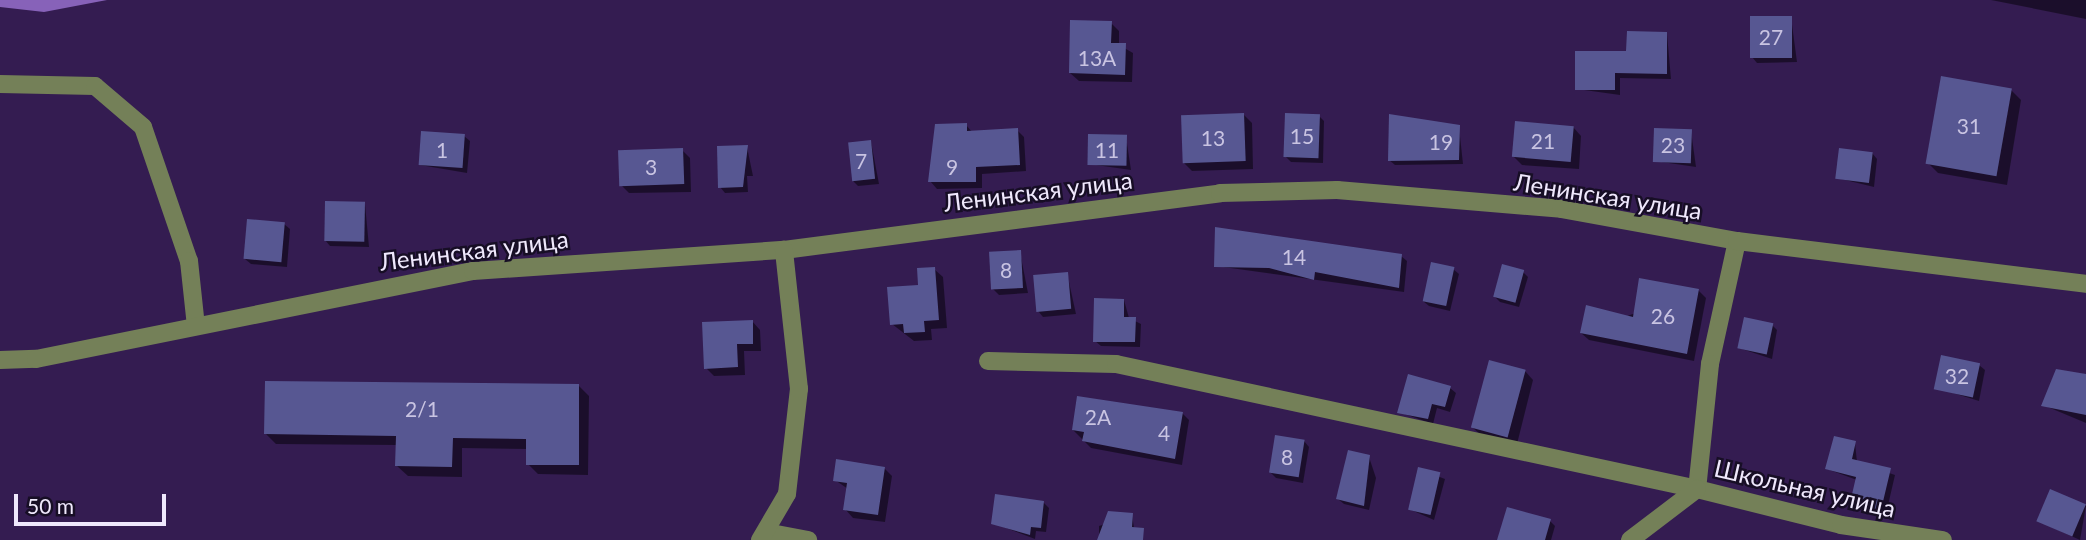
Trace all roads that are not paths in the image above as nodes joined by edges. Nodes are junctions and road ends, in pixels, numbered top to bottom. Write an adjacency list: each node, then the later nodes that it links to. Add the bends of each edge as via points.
1 (0, 84): 5 (street, via 95,86 143,127 189,261)
2 (1737, 241): 3 (street, Ленинская улица, via 1561,209 1336,190 1220,193); 4 (street, Ленинская улица); 8 (street, Школьная улица, via 1710,364)
3 (784, 250): 5 (street, Ленинская улица, via 473,271); 9 (street, via 799,388 787,495)
4 (2086, 284)
5 (196, 326): 6 (street, Ленинская улица)
6 (0, 360)
7 (988, 361): 8 (street, via 1116,364)
8 (1696, 489): 11 (street); 12 (street, Школьная улица, via 1841,526)
9 (763, 536): 10 (street)
10 (808, 540)
11 (1630, 540)
12 (1943, 540)

